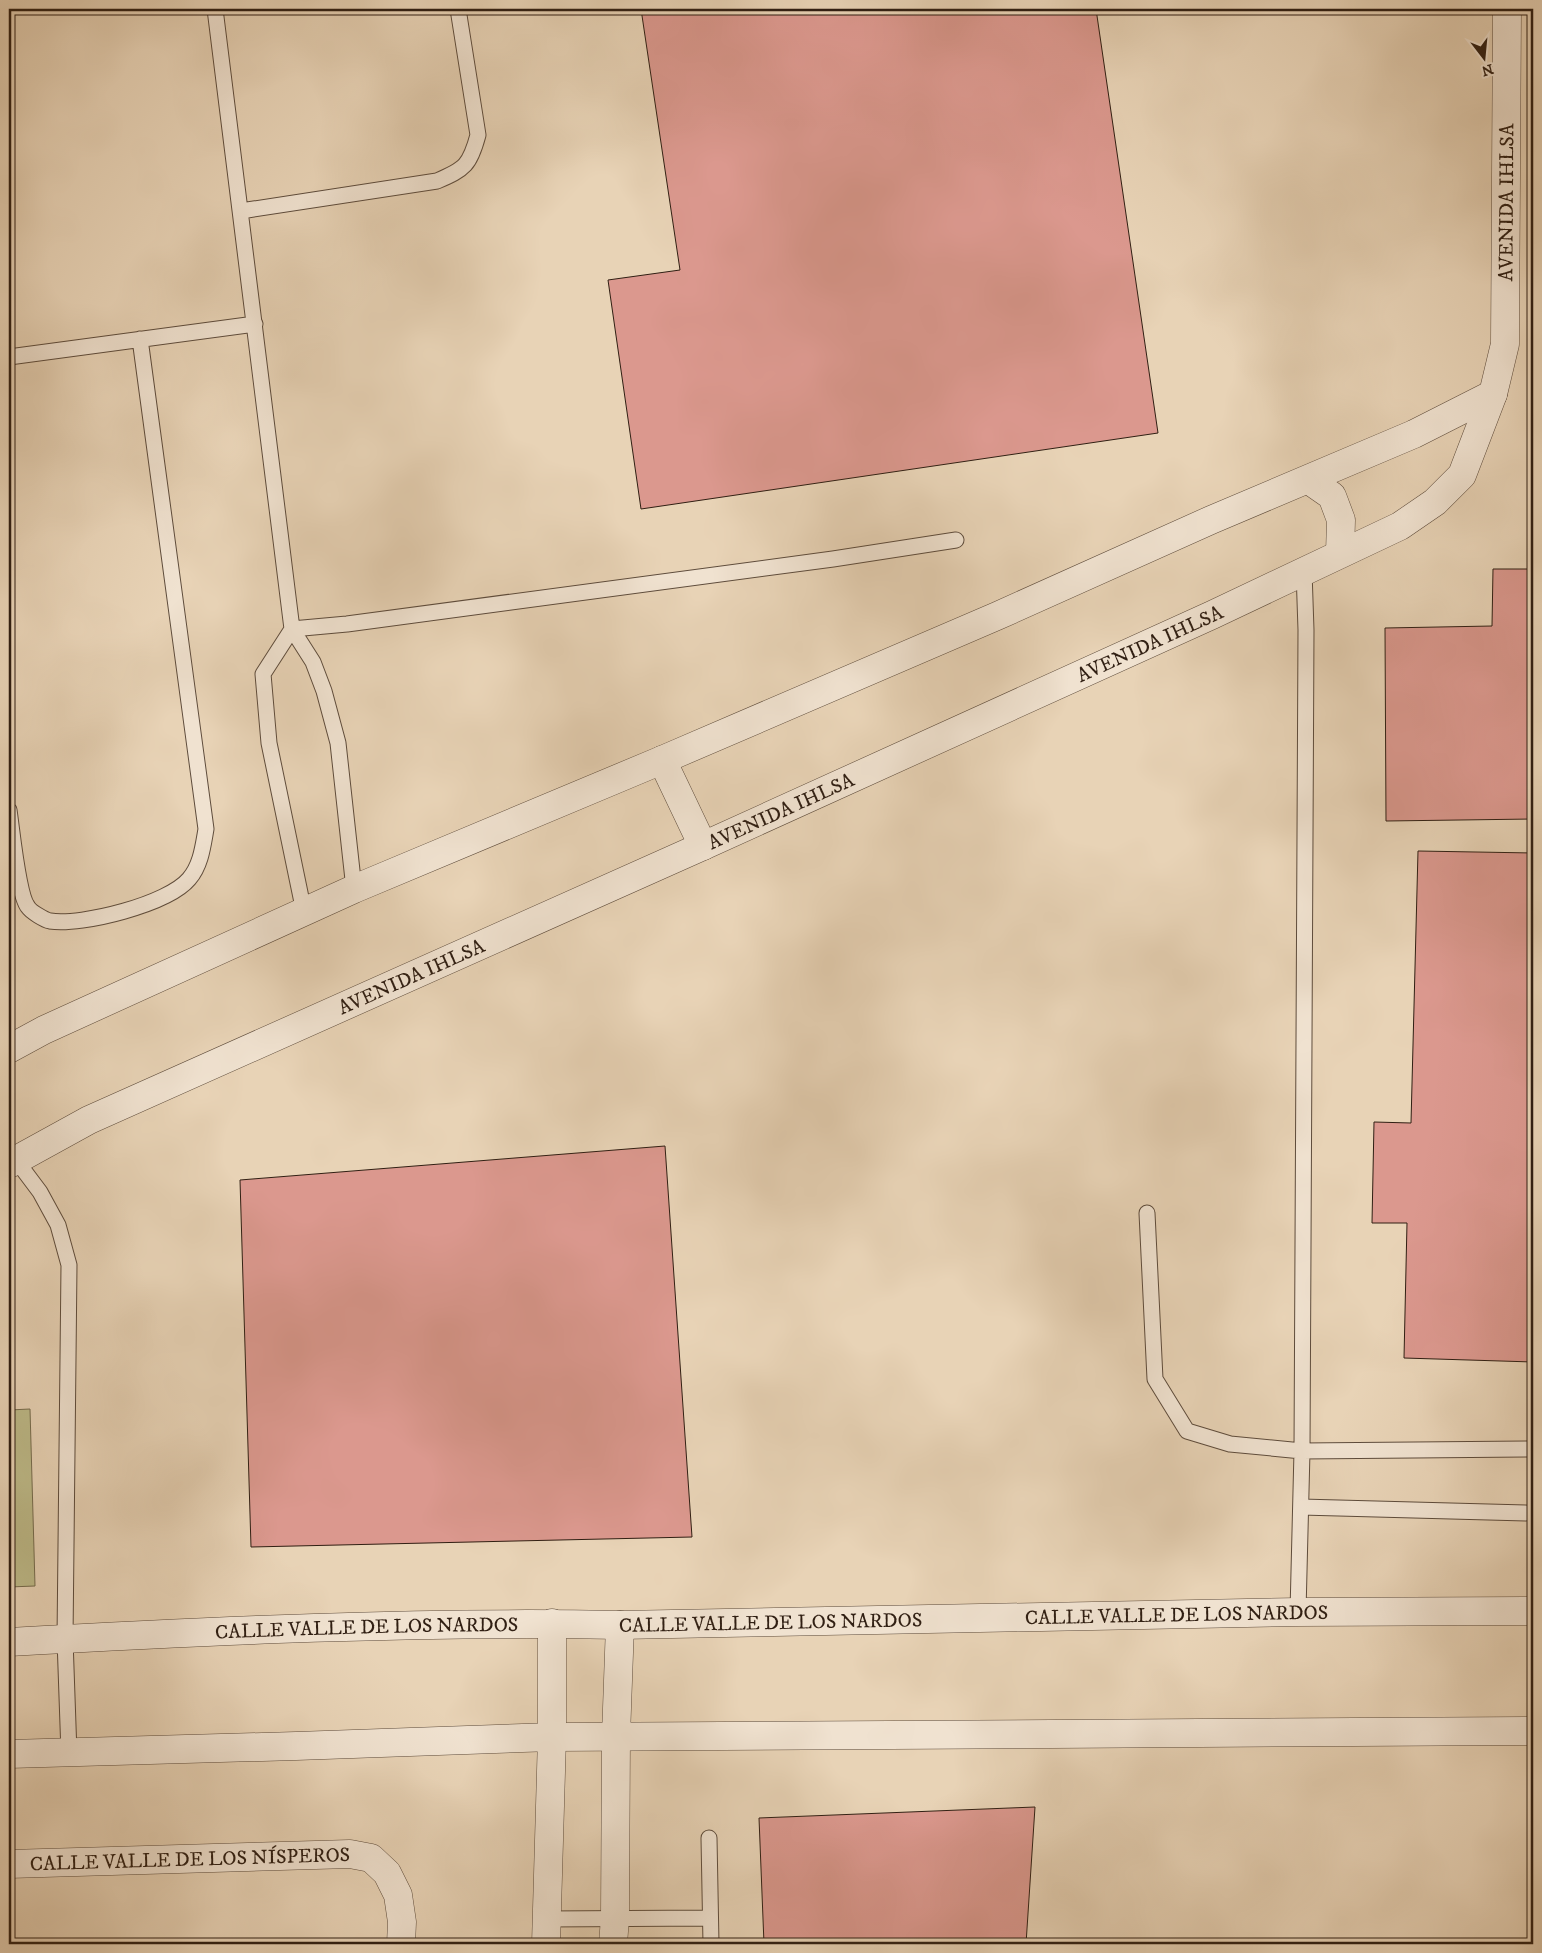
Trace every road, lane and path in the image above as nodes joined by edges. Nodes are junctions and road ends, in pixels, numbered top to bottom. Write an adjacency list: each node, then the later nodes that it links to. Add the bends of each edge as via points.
1 (215, 9): 4 (lane)
2 (458, 9): 4 (lane, via 478,135 473,155 459,172 436,181)
3 (1507, 9): 8 (street, AVENIDA IHLSA, via 1505,344)
4 (241, 211): 5 (lane)
5 (255, 324): 6 (lane); 13 (lane)
6 (140, 339): 7 (lane); 15 (lane, via 206,829 201,857 189,879 163,897 118,913 77,922 48,921 28,907 20,884)
7 (9, 357)
8 (1494, 394): 9 (street, via 1414,434); 11 (street, AVENIDA IHLSA, via 1462,476 1435,502 1400,526)
9 (1309, 480): 11 (street, via 1332,496 1341,520); 14 (street)
10 (956, 540): 13 (lane, via 347,624)
11 (1340, 553): 12 (street, AVENIDA IHLSA)
12 (1304, 571): 16 (street, AVENIDA IHLSA); 23 (lane)
13 (292, 628): 17 (lane, via 314,662 338,743); 18 (lane, via 264,674 268,744)
14 (662, 760): 16 (street); 17 (street)
15 (9, 810)
16 (703, 846): 20 (street, AVENIDA IHLSA, via 89,1120)
17 (354, 889): 18 (street)
18 (304, 912): 19 (street)
19 (9, 1049)
20 (11, 1159): 30 (lane, via 40,1192 58,1225 69,1265)
21 (1147, 1213): 23 (lane, via 1155,1379 1187,1431 1230,1444)
22 (1533, 1450): 23 (lane)
23 (1302, 1451): 24 (lane)
24 (1301, 1507): 25 (lane); 27 (lane)
25 (1526, 1513)
26 (1533, 1610): 27 (street, CALLE VALLE DE LOS NARDOS)
27 (1298, 1612): 29 (street, CALLE VALLE DE LOS NARDOS)
28 (552, 1623): 29 (street, CALLE VALLE DE LOS NARDOS); 30 (street, CALLE VALLE DE LOS NARDOS, via 292,1628); 34 (street)
29 (620, 1625): 33 (street)
30 (65, 1639): 31 (street, CALLE VALLE DE LOS NARDOS); 36 (lane)
31 (9, 1642)
32 (1533, 1730): 33 (street)
33 (616, 1736): 34 (street); 41 (street)
34 (552, 1737): 36 (street); 40 (street)
35 (9, 1754): 36 (street)
36 (69, 1754)
37 (709, 1838): 39 (lane)
38 (9, 1864): 42 (street, CALLE VALLE DE LOS NÍSPEROS, via 350,1854 371,1858 387,1873 398,1894)
39 (710, 1918): 41 (lane); 43 (lane)
40 (546, 1931): 41 (lane)
41 (614, 1931)
42 (401, 1944)
43 (711, 1944)

